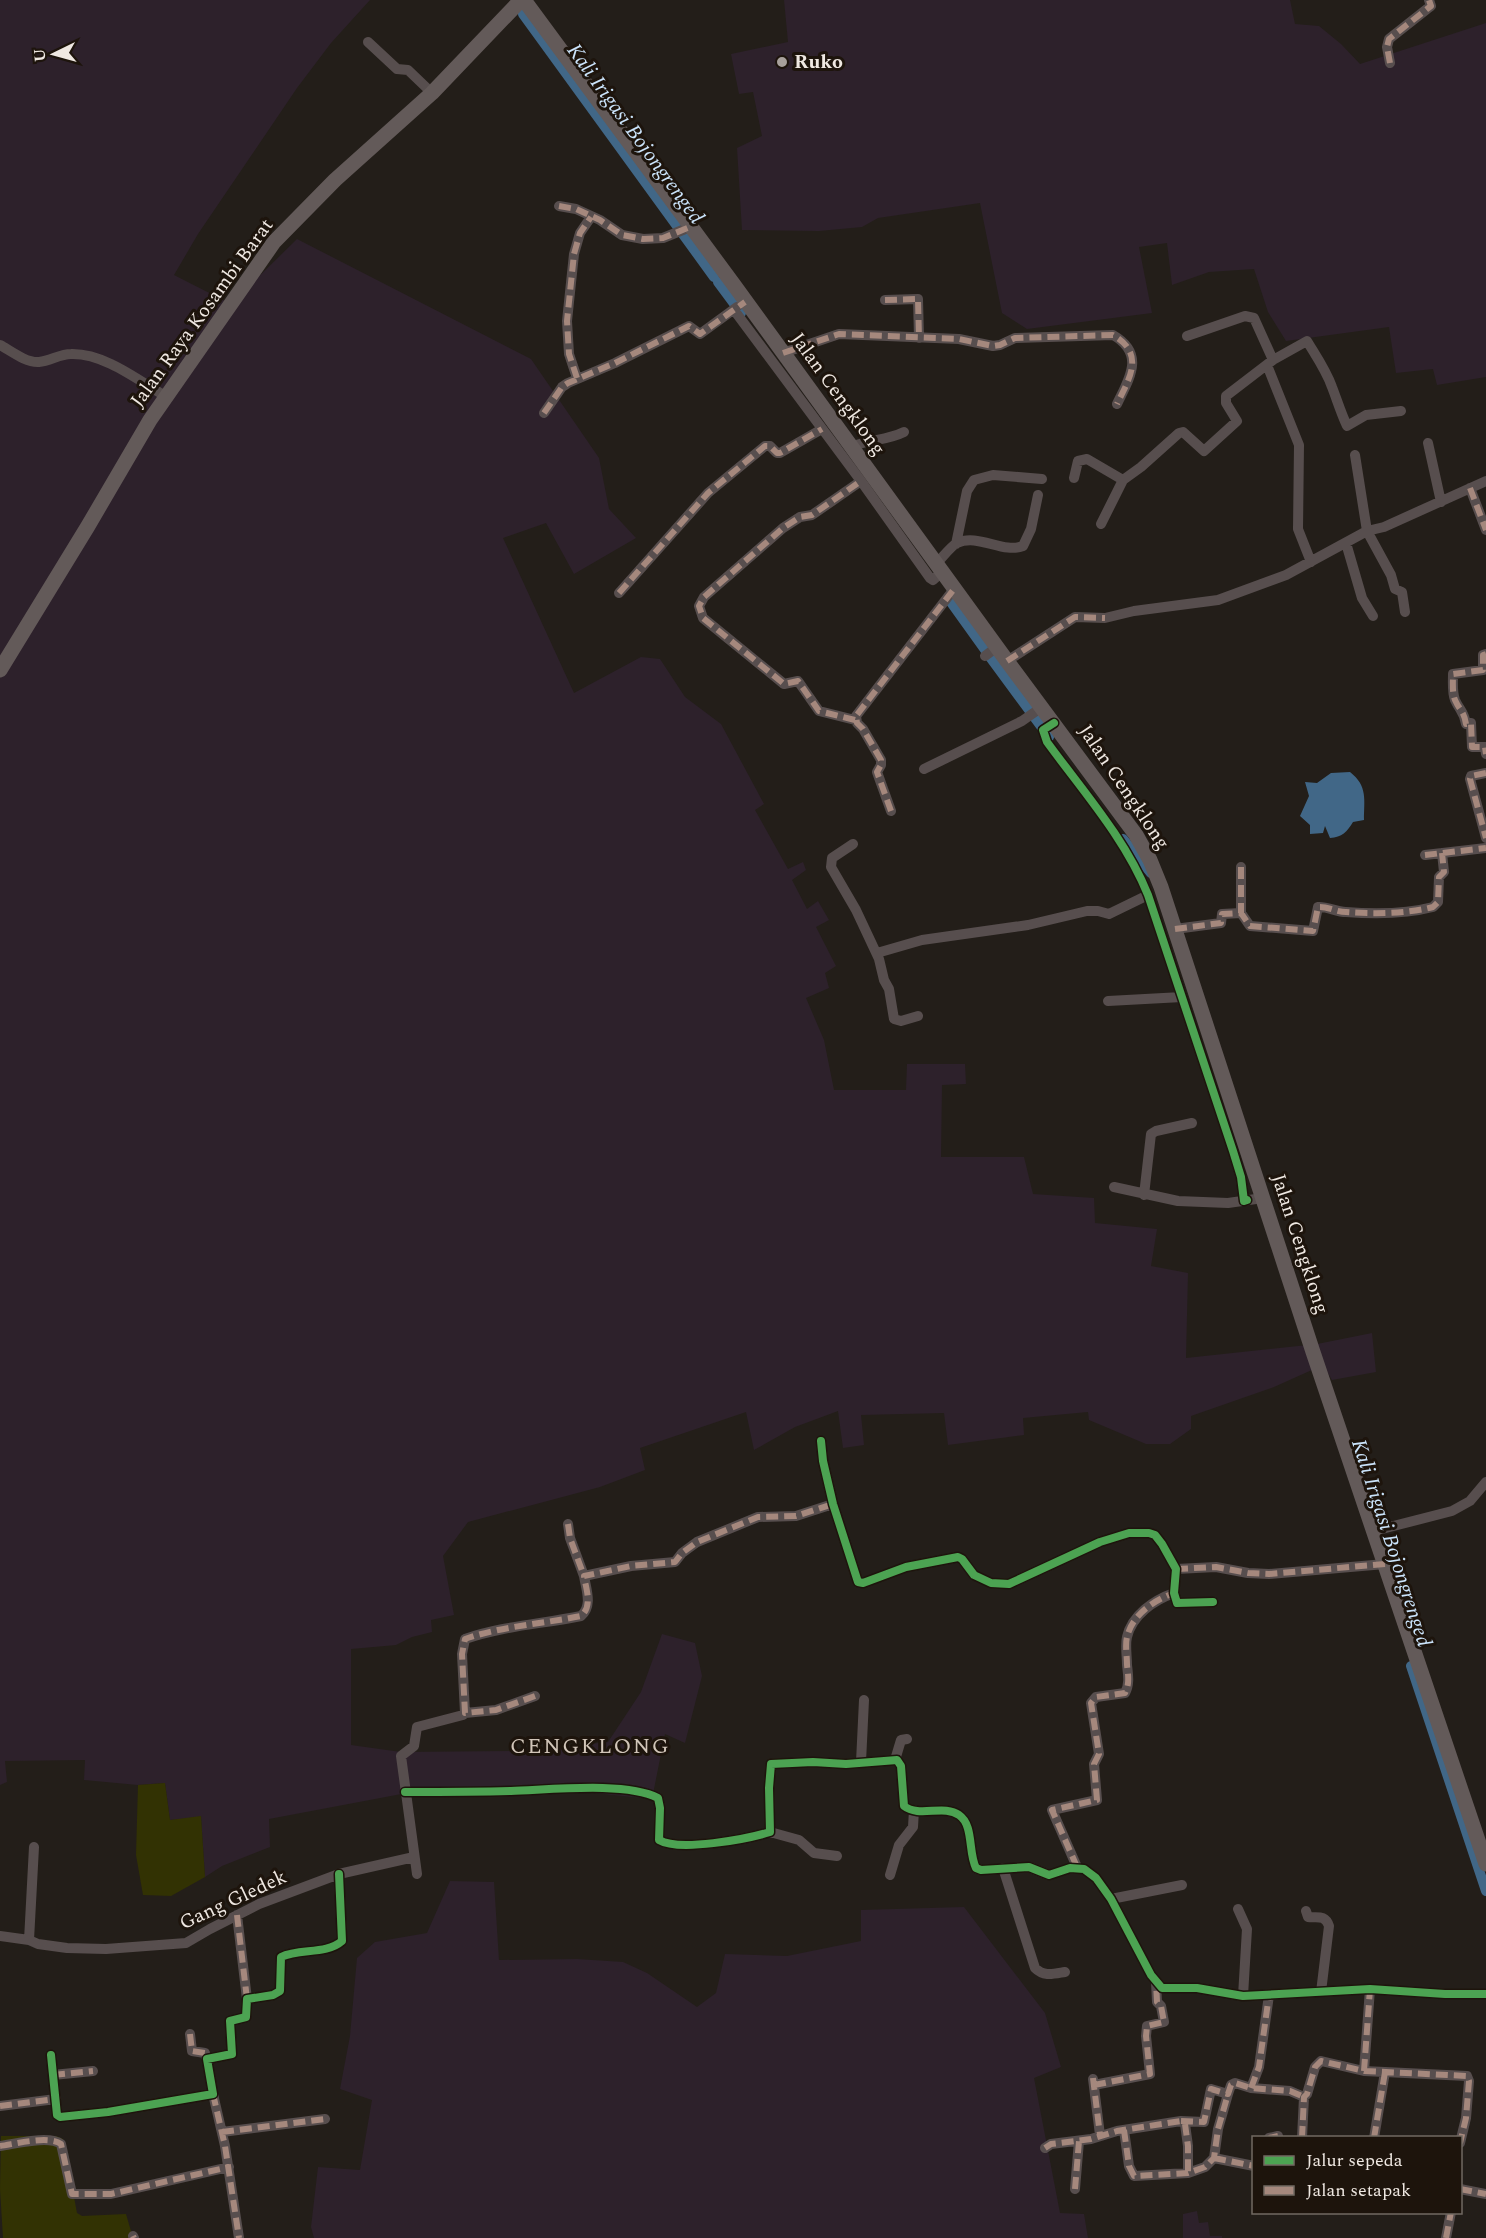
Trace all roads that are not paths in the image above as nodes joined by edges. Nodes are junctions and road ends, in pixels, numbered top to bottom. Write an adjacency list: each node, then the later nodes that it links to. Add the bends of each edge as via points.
1 (523, 0): 5 (main road, Jalan Raya Kosambi Barat); 8 (main road, Jalan Cengklong)
2 (1429, 0): 4 (street, via 1431,6 1389,39)
3 (368, 42): 5 (street, via 397,69 408,70)
4 (1390, 63)
5 (432, 93): 17 (main road, Jalan Raya Kosambi Barat, via 335,180 274,242)
6 (559, 206): 7 (street)
7 (591, 217): 8 (street, via 622,235 643,239 655,240); 16 (street, via 580,232 574,254 567,321 569,354)
8 (684, 230): 10 (main road, Jalan Cengklong)
9 (885, 300): 12 (street, via 918,299)
10 (739, 306): 14 (main road, Jalan Cengklong); 16 (street, via 700,334 689,326); 21 (street)
11 (1187, 336): 15 (street, via 1245,316 1254,318)
12 (919, 338): 14 (street, via 839,334); 18 (street, via 959,339 993,346 1015,338 1113,335 1127,346 1133,365)
13 (0, 345): 17 (street, via 31,361 71,354 93,358)
14 (783, 353): 25 (main road, Jalan Cengklong)
15 (1270, 363): 19 (street, via 1307,341 1333,389 1347,426 1366,415); 28 (street, via 1226,396 1237,421 1204,451 1183,432 1179,433); 40 (street, via 1299,445 1298,529)
16 (577, 378): 20 (street, via 562,387)
17 (165, 396): 48 (main road, Jalan Raya Kosambi Barat)
18 (1117, 404)
19 (1401, 411)
20 (544, 413)
21 (822, 429): 25 (street); 43 (street, via 780,453 765,446 737,468 688,514)
22 (904, 432): 25 (street, via 891,439 862,442)
23 (1428, 443): 33 (street)
24 (1355, 455): 37 (street)
25 (853, 457): 29 (street); 34 (main road, Jalan Cengklong)
26 (1074, 478): 28 (street, via 1078,461 1087,459)
27 (1042, 479): 39 (street, via 993,475 974,480)
28 (1123, 480): 35 (street)
29 (861, 481): 34 (street); 50 (street, via 812,515 800,517 783,528 704,597 699,606 703,618 784,684 798,681 819,711)
30 (1486, 481): 31 (street)
31 (1470, 488): 33 (street); 36 (street)
32 (1038, 495): 39 (street, via 1023,546 975,541)
33 (1441, 502): 37 (street)
34 (894, 517): 41 (main road, Jalan Cengklong)
35 (1101, 524)
36 (1486, 530)
37 (1367, 531): 38 (street); 44 (street, via 1395,589 1404,595)
38 (1346, 543): 40 (street); 45 (street, via 1362,598)
39 (956, 544): 41 (street)
40 (1311, 562): 47 (street, via 1270,582 1218,600 1104,618 1075,617)
41 (938, 572): 42 (main road, Jalan Cengklong)
42 (954, 589): 47 (main road, Jalan Cengklong, via 991,651); 50 (street)
43 (619, 593)
44 (1405, 612)
45 (1373, 616)
46 (1486, 654): 52 (street, via 1482,655 1483,670 1453,674 1453,691 1466,724 1471,723 1472,747 1485,747)
47 (1007, 661): 49 (main road, Jalan Cengklong)
48 (0, 670)
49 (1035, 711): 51 (main road, Jalan Cengklong); 53 (street)
50 (855, 720): 55 (street, via 881,760 877,772)
51 (1050, 726): 62 (street, via 1047,742 1125,849); 64 (main road, Jalan Cengklong, via 1136,835 1150,860)
52 (1486, 754)
53 (924, 769)
54 (1486, 773): 56 (street, via 1470,779)
55 (891, 811)
56 (1486, 838)
57 (853, 844): 65 (street, via 832,858 831,867)
58 (1486, 848): 59 (street)
59 (1442, 853): 60 (street); 63 (street, via 1444,872 1439,878 1438,902 1432,907 1368,913 1318,907 1313,931 1250,926)
60 (1425, 855)
61 (1241, 867): 63 (street)
62 (1148, 895): 65 (street, via 1108,914 1086,911 1028,925 903,944); 66 (street)
63 (1241, 913): 64 (street, via 1222,914 1221,923)
64 (1175, 929): 69 (main road, Jalan Cengklong)
65 (877, 953): 68 (street, via 894,1019)
66 (1182, 997): 67 (street); 69 (street)
67 (1108, 1001)
68 (918, 1016)
69 (1203, 1040): 73 (main road, Jalan Cengklong)
70 (1192, 1123): 72 (street, via 1151,1134)
71 (1114, 1187): 72 (street)
72 (1144, 1195): 73 (street, via 1217,1204)
73 (1252, 1199): 78 (main road, Jalan Cengklong)
74 (821, 1441): 76 (street)
75 (1486, 1482): 78 (street, via 1470,1501 1452,1511)
76 (833, 1504): 80 (street, via 858,1582 863,1583 906,1567 958,1557 974,1575 992,1583 1010,1584 1100,1542 1141,1531 1155,1535); 81 (street, via 796,1516 758,1517 697,1542 675,1562)
77 (568, 1524): 81 (street)
78 (1374, 1531): 79 (main road, Jalan Cengklong)
79 (1377, 1565): 80 (street, via 1269,1574 1216,1567); 96 (main road, Jalan Cengklong)
80 (1176, 1569): 82 (street)
81 (584, 1576): 86 (street, via 588,1605 581,1616 515,1626 465,1639)
82 (1174, 1593): 83 (street, via 1176,1604); 97 (street, via 1144,1609 1129,1631 1125,1693 1096,1697 1091,1703 1099,1754 1094,1764 1097,1800 1052,1810)
83 (1213, 1602)
84 (535, 1696): 86 (street, via 496,1710)
85 (864, 1700): 89 (street)
86 (465, 1713): 90 (street, via 417,1727 414,1746 401,1756)
87 (907, 1739): 88 (street, via 901,1740)
88 (895, 1760): 89 (street); 91 (street, via 901,1766 904,1806)
89 (861, 1762): 92 (street, via 771,1764)
90 (405, 1792): 92 (street, via 633,1791 658,1798 658,1838 663,1842 714,1842); 95 (street)
91 (914, 1810): 98 (street, via 958,1814 967,1825 976,1868); 101 (street, via 913,1827 899,1845)
92 (770, 1832): 94 (street, via 799,1840 814,1853)
93 (34, 1847): 108 (street)
94 (837, 1856)
95 (414, 1857): 99 (street, Gang Gledek); 100 (street)
96 (1486, 1864)
97 (1077, 1867): 98 (street, via 1049,1875 1029,1867); 103 (street, via 1090,1873)
98 (1003, 1868): 109 (street, via 1035,1968 1048,1975)
99 (339, 1874): 106 (street, Gang Gledek); 116 (street, via 342,1941 327,1949 283,1956 280,1991)
100 (417, 1874)
101 (890, 1875)
102 (1182, 1885): 103 (street)
103 (1111, 1899): 110 (street)
104 (1238, 1909): 115 (street, via 1247,1929)
105 (1306, 1911): 112 (street, via 1308,1917 1321,1917 1329,1926)
106 (237, 1915): 108 (street, Gang Gledek, via 173,1946 67,1948); 116 (street)
107 (0, 1936): 108 (street, Gang Gledek)
108 (28, 1940)
109 (1065, 1972)
110 (1156, 1982): 115 (street, via 1162,1988 1197,1988); 134 (street, via 1164,2022 1147,2026 1150,2074 1094,2082)
111 (1370, 1989): 112 (street); 113 (street); 121 (street)
112 (1321, 1992): 114 (street)
113 (1486, 1994)
114 (1269, 1995): 115 (street); 124 (street, via 1259,2067)
115 (1243, 1996)
116 (247, 1999): 119 (street, via 246,2017 230,2021 232,2054)
117 (190, 2034): 119 (street, via 192,2051 205,2053)
118 (51, 2055): 123 (street)
119 (207, 2058): 125 (street)
120 (93, 2071): 123 (street)
121 (1364, 2071): 122 (street); 127 (street, via 1321,2061)
122 (1385, 2072): 136 (street); 137 (street, via 1467,2076)
123 (53, 2075): 128 (street)
124 (1251, 2088): 126 (street, via 1235,2083); 127 (street)
125 (213, 2094): 128 (street, via 60,2117); 133 (street)
126 (1228, 2094): 131 (street, via 1211,2090 1204,2122); 141 (street)
127 (1304, 2097): 135 (street)
128 (56, 2099): 129 (street)
129 (0, 2106)
130 (325, 2119): 133 (street)
131 (1180, 2121): 132 (street); 144 (street, via 1185,2124)
132 (1124, 2130): 134 (street); 144 (street, via 1134,2176)
133 (222, 2132): 143 (street)
134 (1100, 2135): 138 (street)
135 (1302, 2136)
136 (1374, 2136)
137 (1462, 2138)
138 (1079, 2141): 140 (street); 145 (street)
139 (0, 2146): 143 (street, via 58,2141 72,2194 111,2194)
140 (1045, 2148)
141 (1214, 2158): 142 (street); 144 (street, via 1205,2167)
142 (1252, 2166)
143 (229, 2167): 149 (street)
144 (1188, 2173)
145 (1075, 2189)
146 (1462, 2189): 147 (street)
147 (1486, 2194)
148 (1451, 2214): 150 (street)
149 (239, 2238)
150 (1446, 2238)

